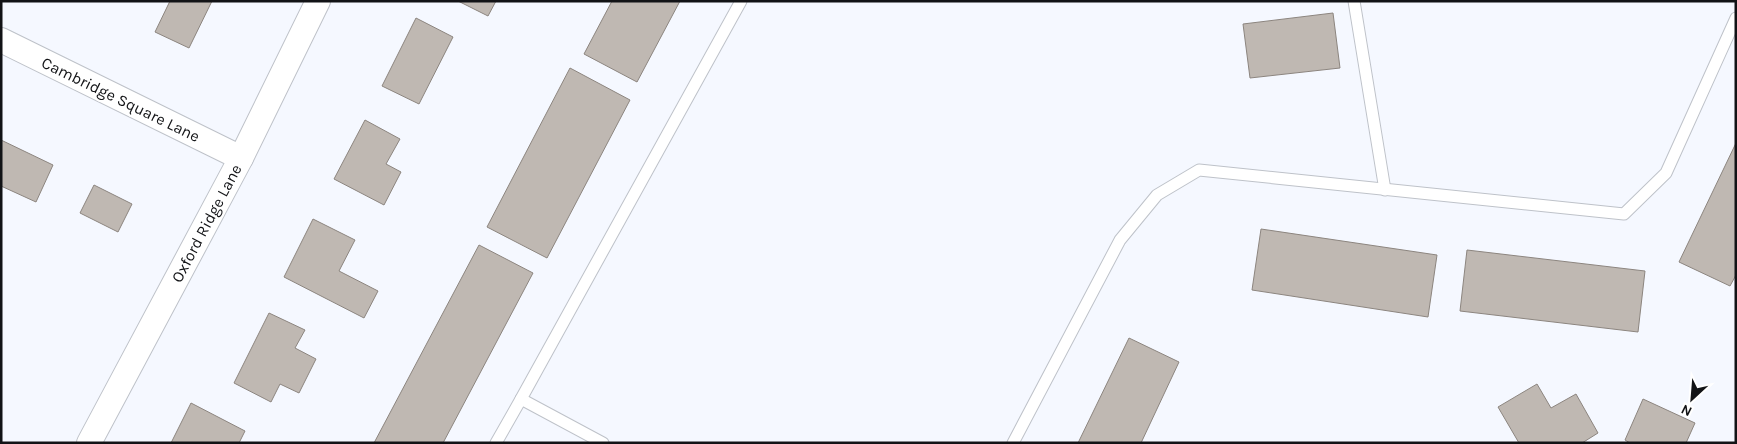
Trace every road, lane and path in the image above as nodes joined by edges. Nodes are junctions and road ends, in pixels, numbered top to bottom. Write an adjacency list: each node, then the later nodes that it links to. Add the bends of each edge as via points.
1 (318, 1): 6 (street, Oxford Ridge Lane)
2 (741, 1): 8 (lane)
3 (1354, 1): 7 (lane)
4 (1736, 18): 7 (lane, via 1666,173 1624,214)
5 (1, 40): 6 (street, Cambridge Square Lane)
6 (241, 158): 9 (street, Oxford Ridge Lane)
7 (1385, 190): 12 (lane, via 1198,170 1158,195 1120,240)
8 (521, 400): 10 (lane); 11 (lane)
9 (89, 443)
10 (496, 443)
11 (604, 443)
12 (1013, 443)

